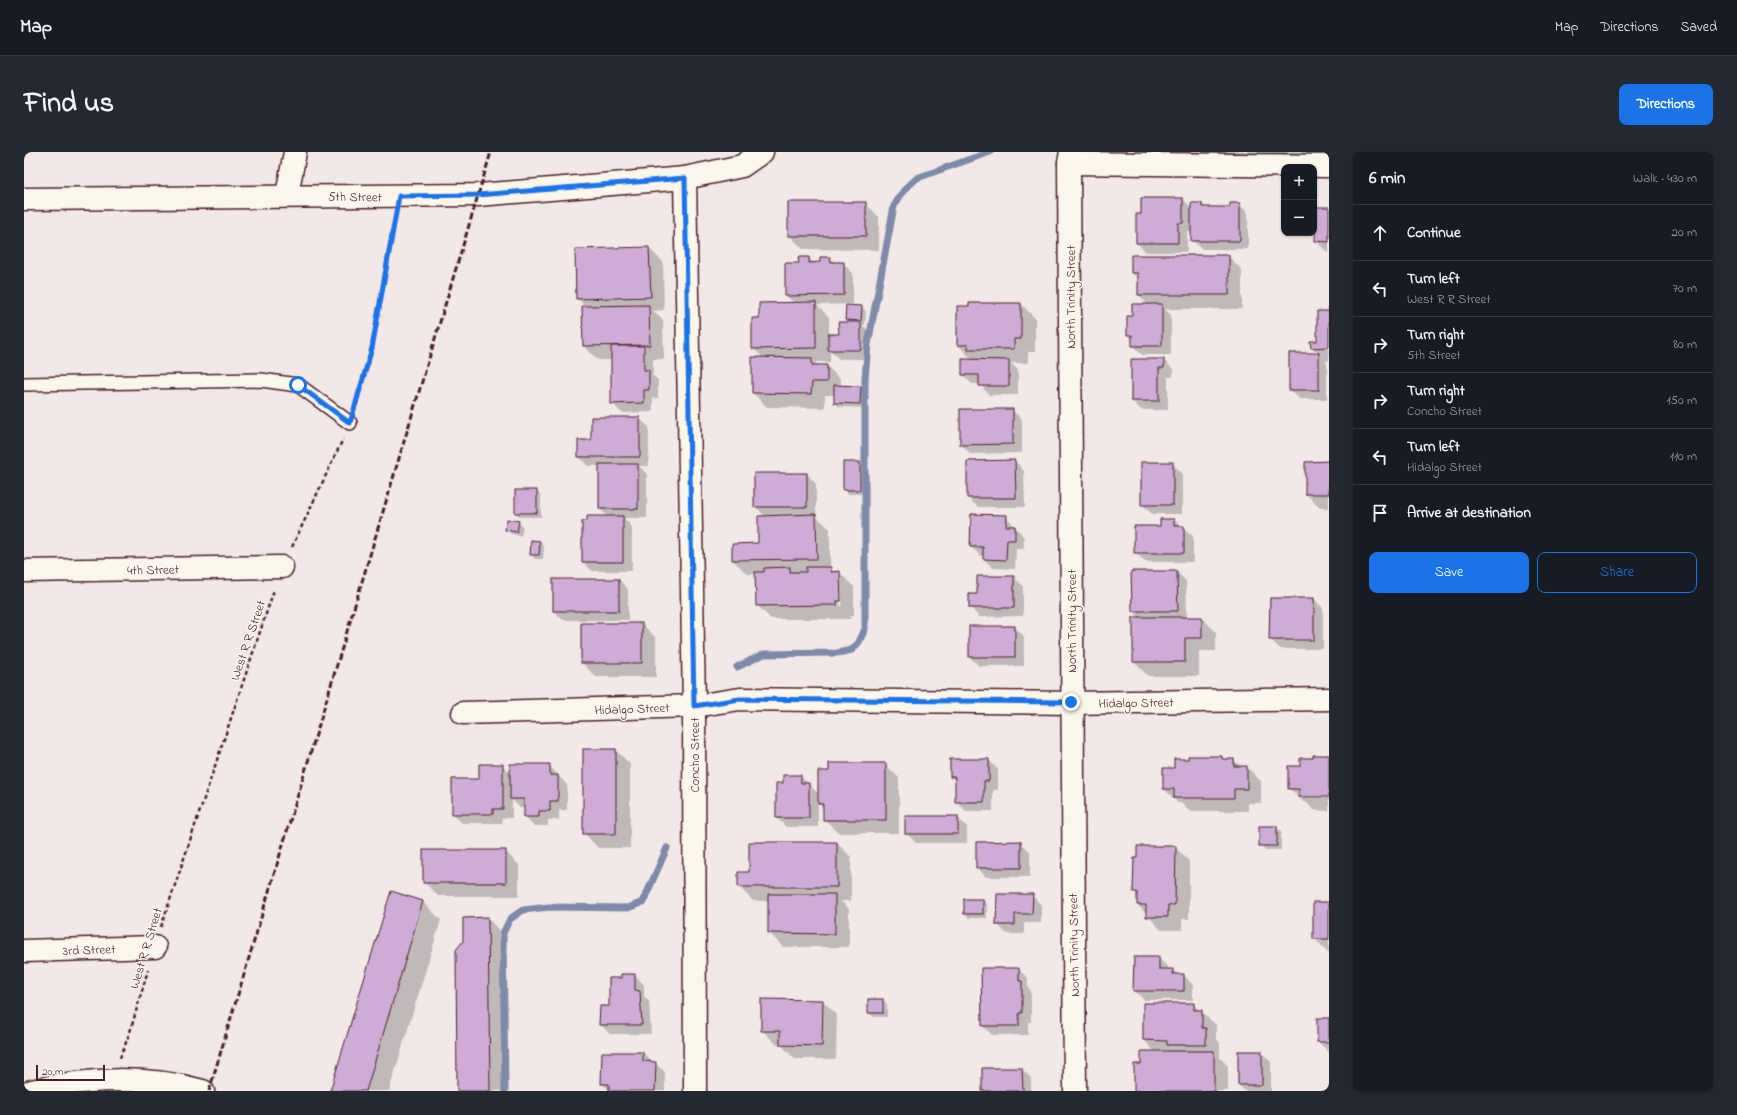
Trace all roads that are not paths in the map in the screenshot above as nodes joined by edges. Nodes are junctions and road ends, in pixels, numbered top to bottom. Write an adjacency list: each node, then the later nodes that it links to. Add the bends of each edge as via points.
1 (295, 152): 6 (street)
2 (762, 152): 5 (street, 5th Street, via 742,166)
3 (1070, 157): 4 (street); 13 (street, North Trinity Street)
4 (1329, 166)
5 (685, 178): 6 (street, 5th Street, via 478,195); 14 (street, Concho Street)
6 (287, 195): 7 (street, 5th Street)
7 (24, 199)
8 (24, 384): 9 (lane, via 261,380 298,385)
9 (350, 423)
10 (282, 567): 11 (street, 4th Street)
11 (24, 571)
12 (1329, 699): 13 (street, Hidalgo Street)
13 (1071, 702): 14 (street, Hidalgo Street, via 740,699); 21 (street, North Trinity Street)
14 (694, 706): 15 (street, Hidalgo Street); 20 (street, Concho Street)
15 (463, 713)
16 (155, 946): 17 (street, 3rd Street)
17 (24, 951)
18 (32, 1091): 19 (street, via 55,1085 112,1079 183,1086)
19 (203, 1091)
20 (695, 1091)
21 (1075, 1091)

